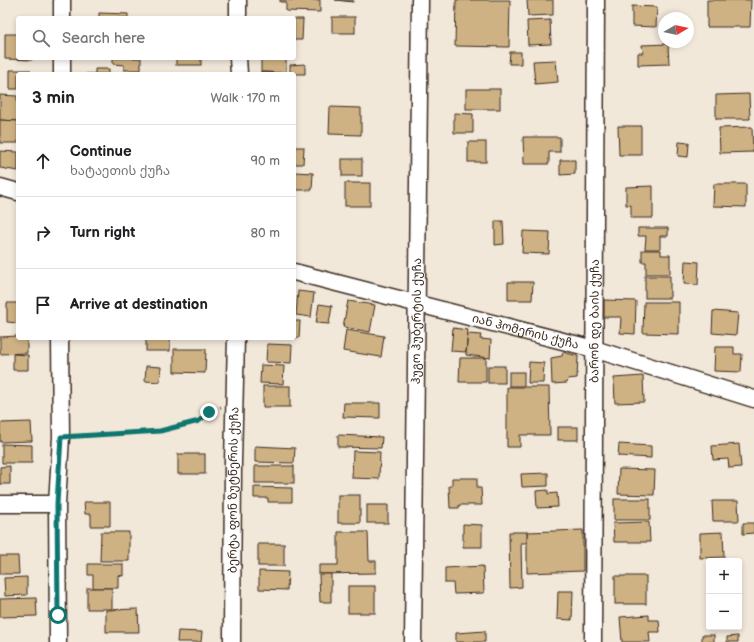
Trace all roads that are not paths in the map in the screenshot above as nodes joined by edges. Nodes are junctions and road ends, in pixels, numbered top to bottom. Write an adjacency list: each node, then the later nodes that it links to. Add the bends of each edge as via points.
1 (62, 0): 5 (street)
2 (238, 0): 6 (street)
3 (420, 0): 14 (street, ჰუგო ჰუბერტის ქუჩა)
4 (596, 0): 17 (street, ბარონ დე ბაის ქუჩა)
5 (62, 16)
6 (238, 16)
7 (62, 60): 9 (street)
8 (238, 60): 10 (street)
9 (62, 72)
10 (239, 72)
11 (0, 187): 12 (street)
12 (16, 191)
13 (296, 273): 14 (street, იან ჰომერის ქუჩა)
14 (416, 304): 17 (street, იან ჰომერის ქუჩა); 23 (street, ჰუგო ჰუბერტის ქუჩა)
15 (60, 340): 20 (street, via 61,437)
16 (236, 340): 22 (street, ბერტა ფონ ზუტნერის ქუჩა)
17 (594, 349): 18 (street, იან ჰომერის ქუჩა); 24 (street, ბარონ დე ბაის ქუჩა)
18 (754, 399)
19 (0, 504): 20 (street)
20 (57, 504): 21 (street)
21 (58, 642)
22 (232, 642)
23 (413, 642)
24 (593, 642)

